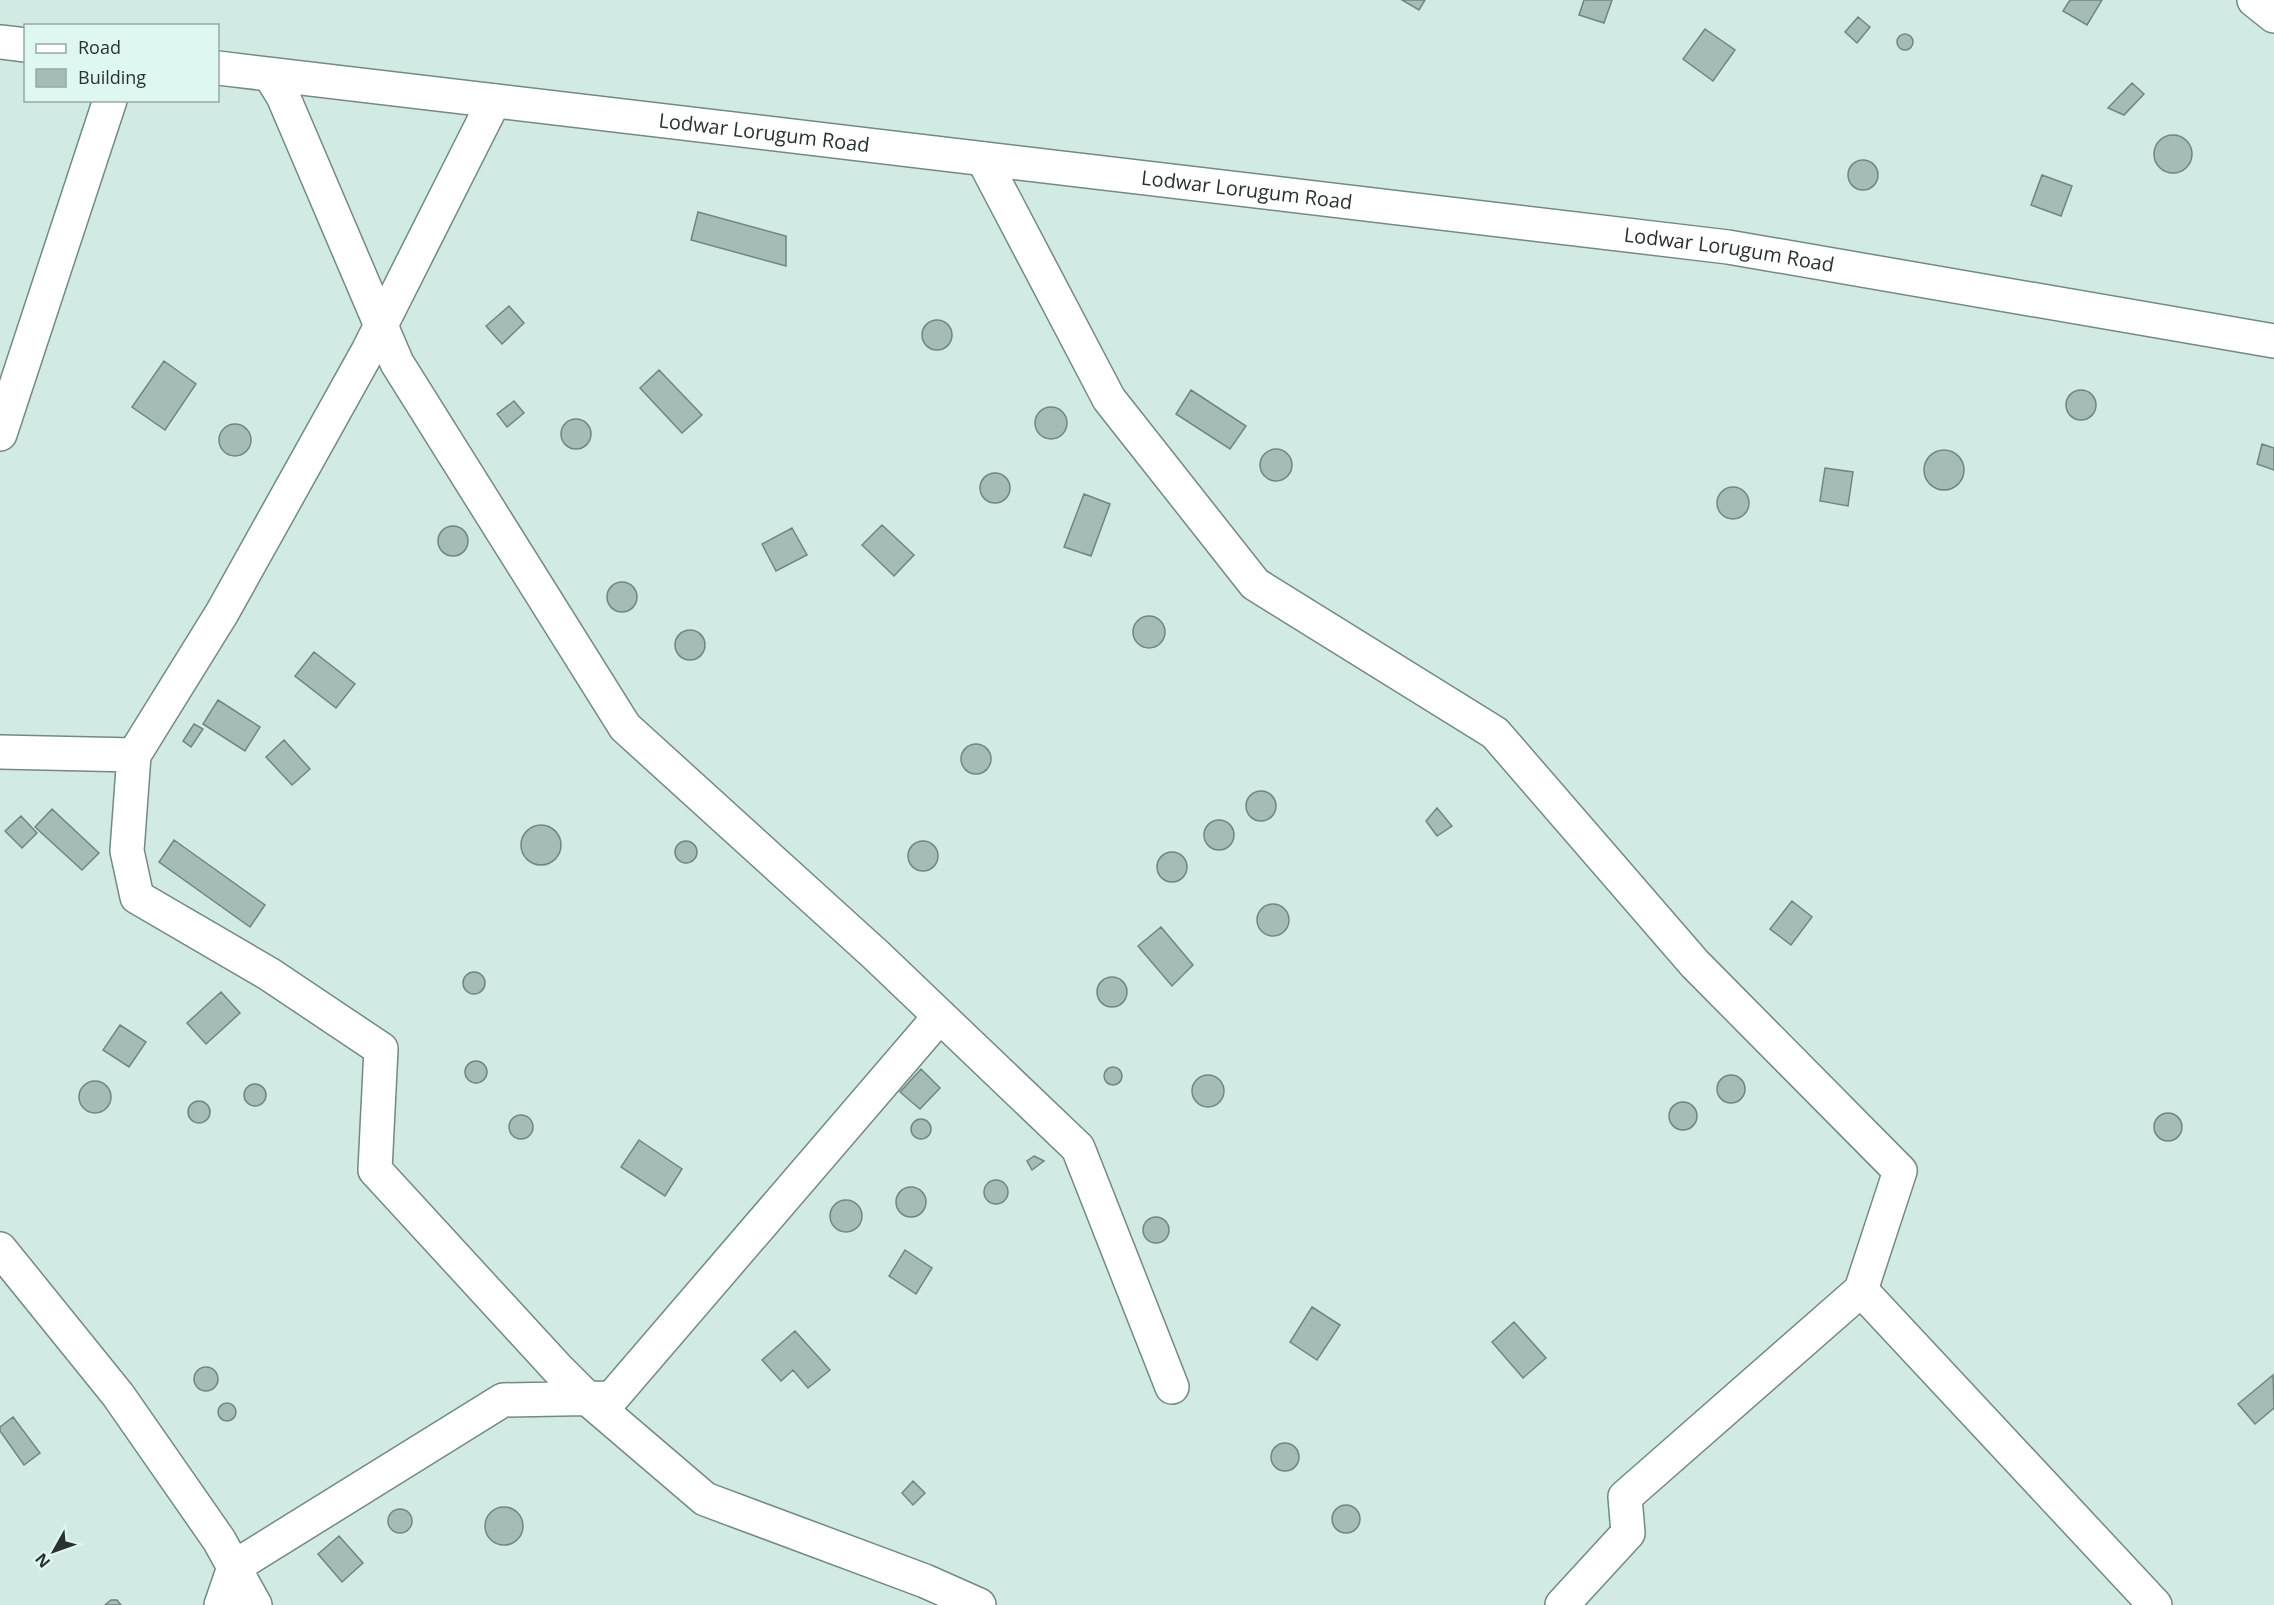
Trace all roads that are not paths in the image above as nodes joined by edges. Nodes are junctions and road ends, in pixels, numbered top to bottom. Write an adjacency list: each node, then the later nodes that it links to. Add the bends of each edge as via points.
1 (2254, 0): 2 (street)
2 (2274, 16)
3 (0, 42): 4 (street)
4 (24, 45)
5 (219, 69): 6 (street, Lodwar Lorugum Road)
6 (270, 75): 7 (street, Lodwar Lorugum Road); 10 (street, via 283,96)
7 (494, 101): 9 (street, Lodwar Lorugum Road); 10 (street)
8 (109, 102): 12 (street)
9 (982, 159): 11 (street, Lodwar Lorugum Road, via 1728,247); 17 (street, via 1109,399 1255,584 1495,733 1695,964 1900,1171)
10 (380, 324): 14 (street, via 222,613); 15 (street, via 397,363 625,727)
11 (2274, 341)
12 (0, 434)
13 (0, 752): 14 (street)
14 (134, 755): 19 (street, via 127,851 136,897 269,974 381,1049 375,1170)
15 (940, 1016): 18 (street, via 1078,1148); 19 (street, via 612,1398)
16 (0, 1249): 20 (street, via 117,1395)
17 (1861, 1290): 24 (street, via 1625,1497 1628,1533); 25 (street)
18 (1172, 1387)
19 (588, 1399): 20 (street, via 503,1400); 23 (street, via 705,1499)
20 (234, 1567): 21 (street); 22 (street)
21 (221, 1605)
22 (255, 1605)
23 (979, 1605)
24 (1562, 1605)
25 (2155, 1605)

